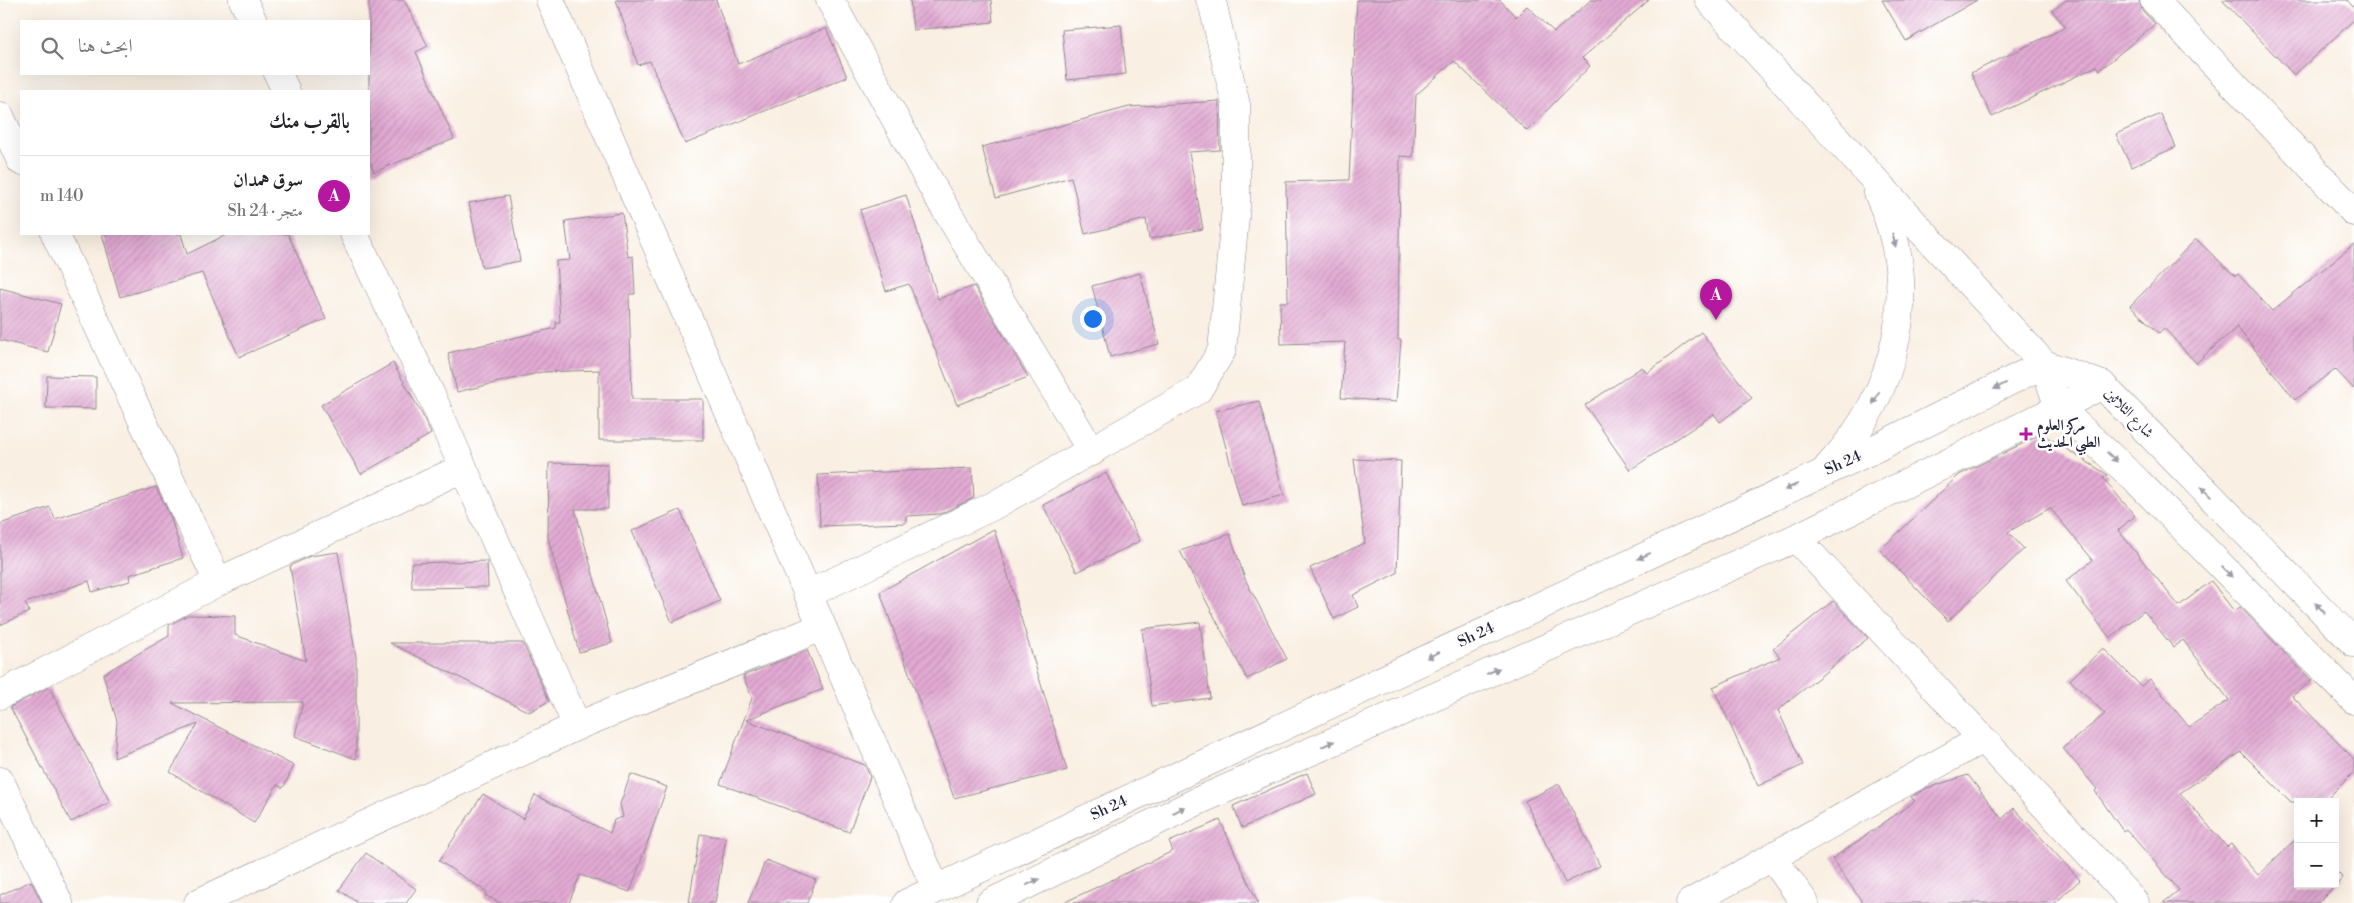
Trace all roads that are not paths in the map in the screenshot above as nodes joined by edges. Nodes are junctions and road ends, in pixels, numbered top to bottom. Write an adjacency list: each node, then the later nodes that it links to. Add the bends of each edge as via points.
1 (242, 0): 7 (street)
2 (550, 0): 24 (street)
3 (830, 0): 19 (street, via 937,196)
4 (1210, 0): 19 (street, via 1236,105 1236,207 1222,350 1198,390)
5 (1709, 0): 12 (street)
6 (2154, 0): 13 (street)
7 (252, 20)
8 (278, 75): 9 (street)
9 (286, 90)
10 (0, 116): 11 (street)
11 (20, 159)
12 (1871, 178): 16 (street); 21 (street, one-way to 21, via 1886,210 1896,245 1900,316 1883,386 1846,447)
13 (2354, 212)
14 (55, 235): 23 (street)
15 (354, 235): 20 (street, via 432,397)
16 (2044, 364): 17 (street, شارع الثلاثين); 18 (street); 21 (street, Sh 24, one-way to 21)
17 (2102, 384): 18 (street); 26 (street, شارع الثلاثين, one-way to 17)
18 (2059, 408): 22 (street); 28 (street, one-way to 28, via 2138,482)
19 (1092, 452): 24 (street, via 993,506)
20 (462, 468): 23 (street); 29 (street)
21 (1822, 473): 33 (street, Sh 24, one-way to 33)
22 (1796, 538): 30 (street); 37 (street, one-way to 22, via 1198,801)
23 (218, 582): 27 (street)
24 (808, 594): 25 (street)
25 (822, 627): 29 (street); 33 (street)
26 (2353, 640)
27 (0, 695)
28 (2354, 700)
29 (577, 726): 35 (street)
30 (1982, 739): 32 (street); 40 (street)
31 (0, 781): 34 (street)
32 (1772, 857): 38 (street); 39 (street)
33 (936, 889): 36 (street, Sh 24)
34 (60, 903)
35 (198, 903)
36 (906, 903)
37 (990, 903)
38 (1690, 903)
39 (1805, 903)
40 (2135, 903)

